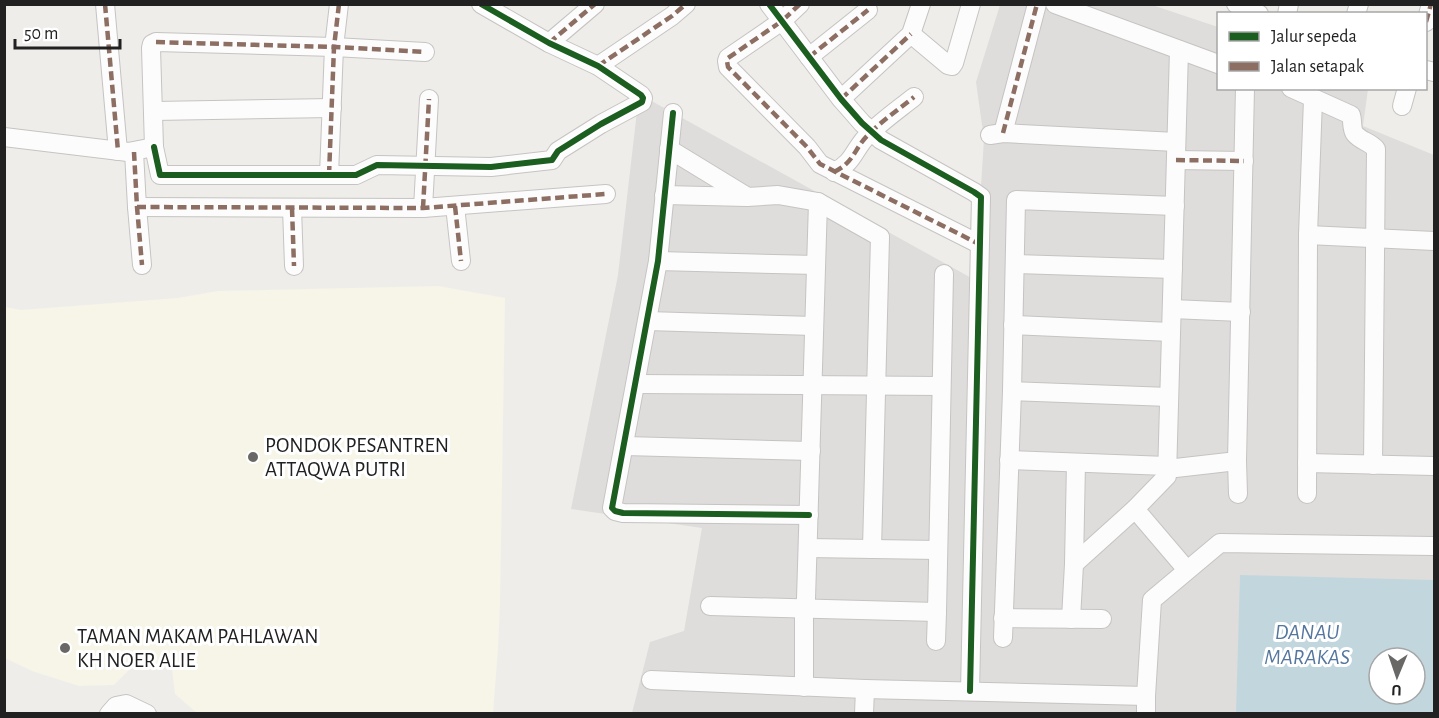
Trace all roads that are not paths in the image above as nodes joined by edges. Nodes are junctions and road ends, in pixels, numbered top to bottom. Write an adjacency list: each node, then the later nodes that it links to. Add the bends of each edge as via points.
1 (105, 4): 37 (street)
2 (339, 4): 18 (street)
3 (595, 4): 17 (street)
4 (686, 4): 23 (street)
5 (769, 4): 15 (street)
6 (800, 4): 15 (street)
7 (921, 4): 16 (street)
8 (971, 4): 16 (street, via 952,66)
9 (1036, 4): 38 (street, via 997,134)
10 (1055, 4): 19 (street)
11 (1236, 4): 14 (street)
12 (492, 7): 17 (street)
13 (868, 10): 21 (street)
14 (1254, 12)
15 (782, 21): 21 (street); 41 (street, via 728,58 727,65 817,161)
16 (911, 34): 28 (street)
17 (549, 43): 23 (street)
18 (334, 47): 20 (street); 30 (street); 31 (street, via 154,43)
19 (1179, 50): 22 (street); 38 (street)
20 (425, 52)
21 (809, 57): 28 (street)
22 (1217, 64)
23 (598, 66): 40 (street, via 641,95 642,102 558,151 553,160 491,167)
24 (1245, 90): 39 (street)
25 (1295, 90): 29 (street)
26 (914, 97): 33 (street)
27 (429, 99): 40 (street)
28 (841, 99): 33 (street)
29 (1313, 99): 52 (street); 53 (street, via 1350,115 1357,137 1376,149)
30 (332, 108): 31 (street); 42 (street)
31 (154, 111): 35 (street)
32 (673, 113): 36 (street)
33 (871, 131): 41 (street, via 850,161); 55 (street, via 981,197)
34 (4, 137): 37 (street)
35 (154, 147): 37 (street); 42 (street, via 160,175)
36 (669, 149): 44 (street); 45 (street)
37 (125, 152): 49 (street)
38 (1176, 152): 39 (street); 48 (street)
39 (1244, 161): 65 (street)
40 (427, 165): 42 (street, via 377,165 356,175); 51 (street)
41 (834, 172): 55 (street)
42 (329, 175)
43 (606, 194): 47 (street)
44 (664, 195): 45 (street); 57 (street)
45 (747, 196): 46 (street, via 777,195)
46 (818, 202): 61 (street); 72 (street, via 880,237)
47 (455, 206): 51 (street); 56 (street)
48 (1175, 206): 58 (street, via 1016,200); 62 (street)
49 (137, 207): 50 (street); 59 (street)
50 (292, 208): 51 (street); 60 (street)
51 (423, 208)
52 (1308, 235): 53 (street); 81 (street)
53 (1374, 238): 54 (street); 82 (street)
54 (1434, 241)
55 (979, 244): 106 (street)
56 (461, 261)
57 (658, 261): 61 (street); 66 (street)
58 (1015, 264): 62 (street); 67 (street)
59 (142, 265)
60 (294, 266)
61 (816, 266): 68 (street)
62 (1173, 269): 64 (street)
63 (944, 274): 73 (street)
64 (1172, 309): 65 (street); 69 (street)
65 (1241, 312): 79 (street)
66 (647, 321): 68 (street); 70 (street)
67 (1013, 325): 69 (street); 74 (street)
68 (814, 326): 71 (street)
69 (1171, 332): 75 (street)
70 (636, 384): 71 (street); 76 (street)
71 (812, 386): 72 (street); 77 (street)
72 (877, 386): 73 (street); 91 (street)
73 (941, 386): 92 (street)
74 (1012, 391): 75 (street); 78 (street)
75 (1169, 397): 84 (street)
76 (624, 446): 77 (street); 88 (street, via 612,508 615,511)
77 (811, 451): 88 (street)
78 (1009, 460): 80 (street); 98 (street)
79 (1237, 461): 84 (street); 85 (street)
80 (1076, 463): 84 (street); 93 (street)
81 (1307, 463): 82 (street); 86 (street)
82 (1373, 465): 83 (street)
83 (1434, 466)
84 (1167, 468): 87 (street, via 1164,480)
85 (1238, 494)
86 (1307, 494)
87 (1131, 513): 93 (street); 94 (street)
88 (809, 515): 90 (street)
89 (1434, 546): 94 (street, via 1222,542)
90 (808, 548): 91 (street); 96 (street)
91 (872, 549): 92 (street)
92 (938, 550): 97 (street)
93 (1074, 564): 99 (street)
94 (1183, 574): 107 (street, via 1152,600)
95 (710, 606): 96 (street)
96 (808, 606): 97 (street); 104 (street)
97 (936, 612): 102 (street)
98 (1003, 618): 99 (street); 101 (street)
99 (1071, 619): 100 (street)
100 (1102, 619)
101 (1003, 638)
102 (936, 640)
103 (651, 680): 104 (street)
104 (809, 687): 105 (street)
105 (865, 689): 106 (street); 110 (street)
106 (970, 691): 107 (street)
107 (1146, 705)
108 (109, 714): 109 (street, via 116,706 126,704)
109 (147, 714)
110 (864, 714)

